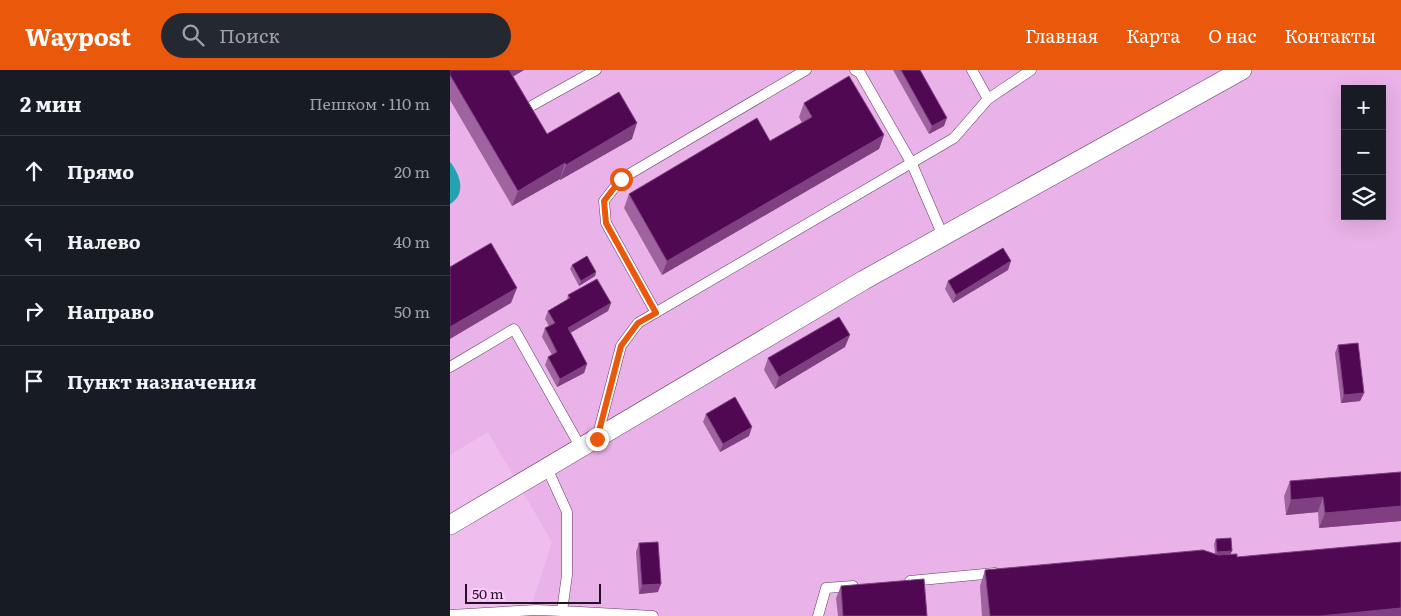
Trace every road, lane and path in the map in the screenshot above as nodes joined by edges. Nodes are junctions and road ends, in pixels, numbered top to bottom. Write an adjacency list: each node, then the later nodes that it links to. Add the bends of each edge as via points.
1 (596, 70): 8 (lane)
2 (806, 70): 11 (lane, via 621,179 604,201 606,223)
3 (855, 70): 9 (lane, via 860,73)
4 (972, 70): 7 (lane)
5 (1031, 70): 7 (lane)
6 (1242, 70): 10 (street)
7 (988, 99): 9 (lane, via 954,138)
8 (533, 106)
9 (912, 164): 10 (lane); 11 (lane)
10 (943, 236): 13 (street)
11 (656, 313): 13 (lane, via 638,323 621,346)
12 (450, 367): 13 (lane, via 514,330)
13 (589, 444): 14 (street)
14 (547, 468): 15 (street); 19 (lane, via 567,512 567,575)
15 (450, 525)
16 (1003, 572): 17 (lane)
17 (895, 582)
18 (866, 584): 22 (lane, via 826,588)
19 (562, 611): 20 (lane); 21 (lane)
20 (450, 614)
21 (653, 616)
22 (818, 616)

